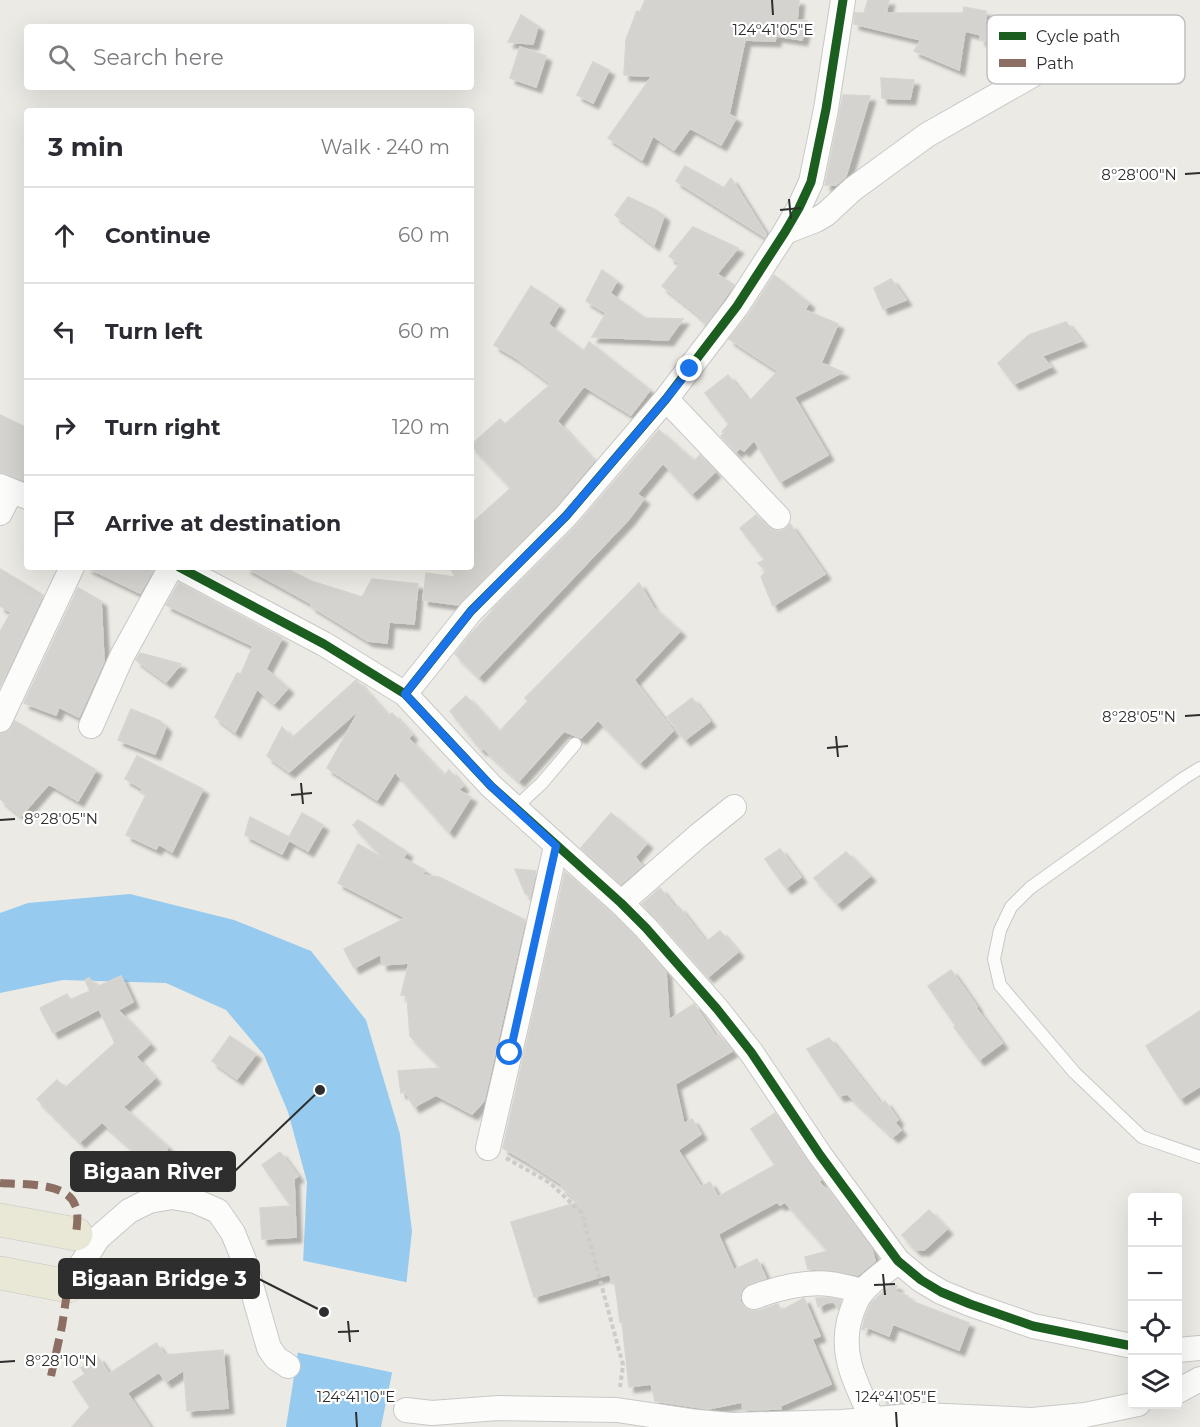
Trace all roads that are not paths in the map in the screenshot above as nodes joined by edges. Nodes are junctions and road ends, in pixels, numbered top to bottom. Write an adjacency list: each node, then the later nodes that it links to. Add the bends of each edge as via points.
1 (843, 0): 3 (street, via 811,182)
2 (1017, 84): 3 (street, via 927,135 853,189 826,214)
3 (785, 232): 4 (street, via 738,306)
4 (666, 399): 7 (street); 11 (street, via 566,516 471,611)
5 (13, 492): 6 (street)
6 (0, 513)
7 (778, 517)
8 (71, 570): 12 (street)
9 (169, 570): 13 (street, via 122,656)
10 (185, 570): 11 (street, via 324,644)
11 (405, 694): 17 (street)
12 (0, 720)
13 (91, 726)
14 (575, 744): 17 (lane, via 542,783)
15 (1200, 768): 21 (lane, via 1030,888 1011,906 1000,930 994,959 1000,985 1074,1072 1142,1137)
16 (734, 807): 19 (street)
17 (514, 808): 18 (street)
18 (556, 846): 19 (street); 20 (street)
19 (621, 903): 24 (street, via 724,1017)
20 (488, 1148)
21 (1200, 1157)
22 (0, 1220): 23 (main road)
23 (76, 1234)
24 (898, 1261): 27 (street); 29 (street, via 941,1292 970,1304 1033,1326)
25 (0, 1273): 26 (main road)
26 (68, 1286): 32 (street, via 98,1239 129,1211 149,1201 172,1197 195,1201 218,1211 233,1233 269,1348)
27 (863, 1291): 28 (street, via 830,1284 801,1284); 37 (street, via 851,1316 846,1349)
28 (754, 1297)
29 (1128, 1345)
30 (1200, 1348): 31 (street)
31 (1182, 1350)
32 (288, 1366)
33 (1200, 1379): 34 (street)
34 (1182, 1389)
35 (1128, 1406): 37 (street, via 1032,1420 923,1415)
36 (406, 1410): 37 (street, via 617,1410 732,1425)
37 (874, 1423)

